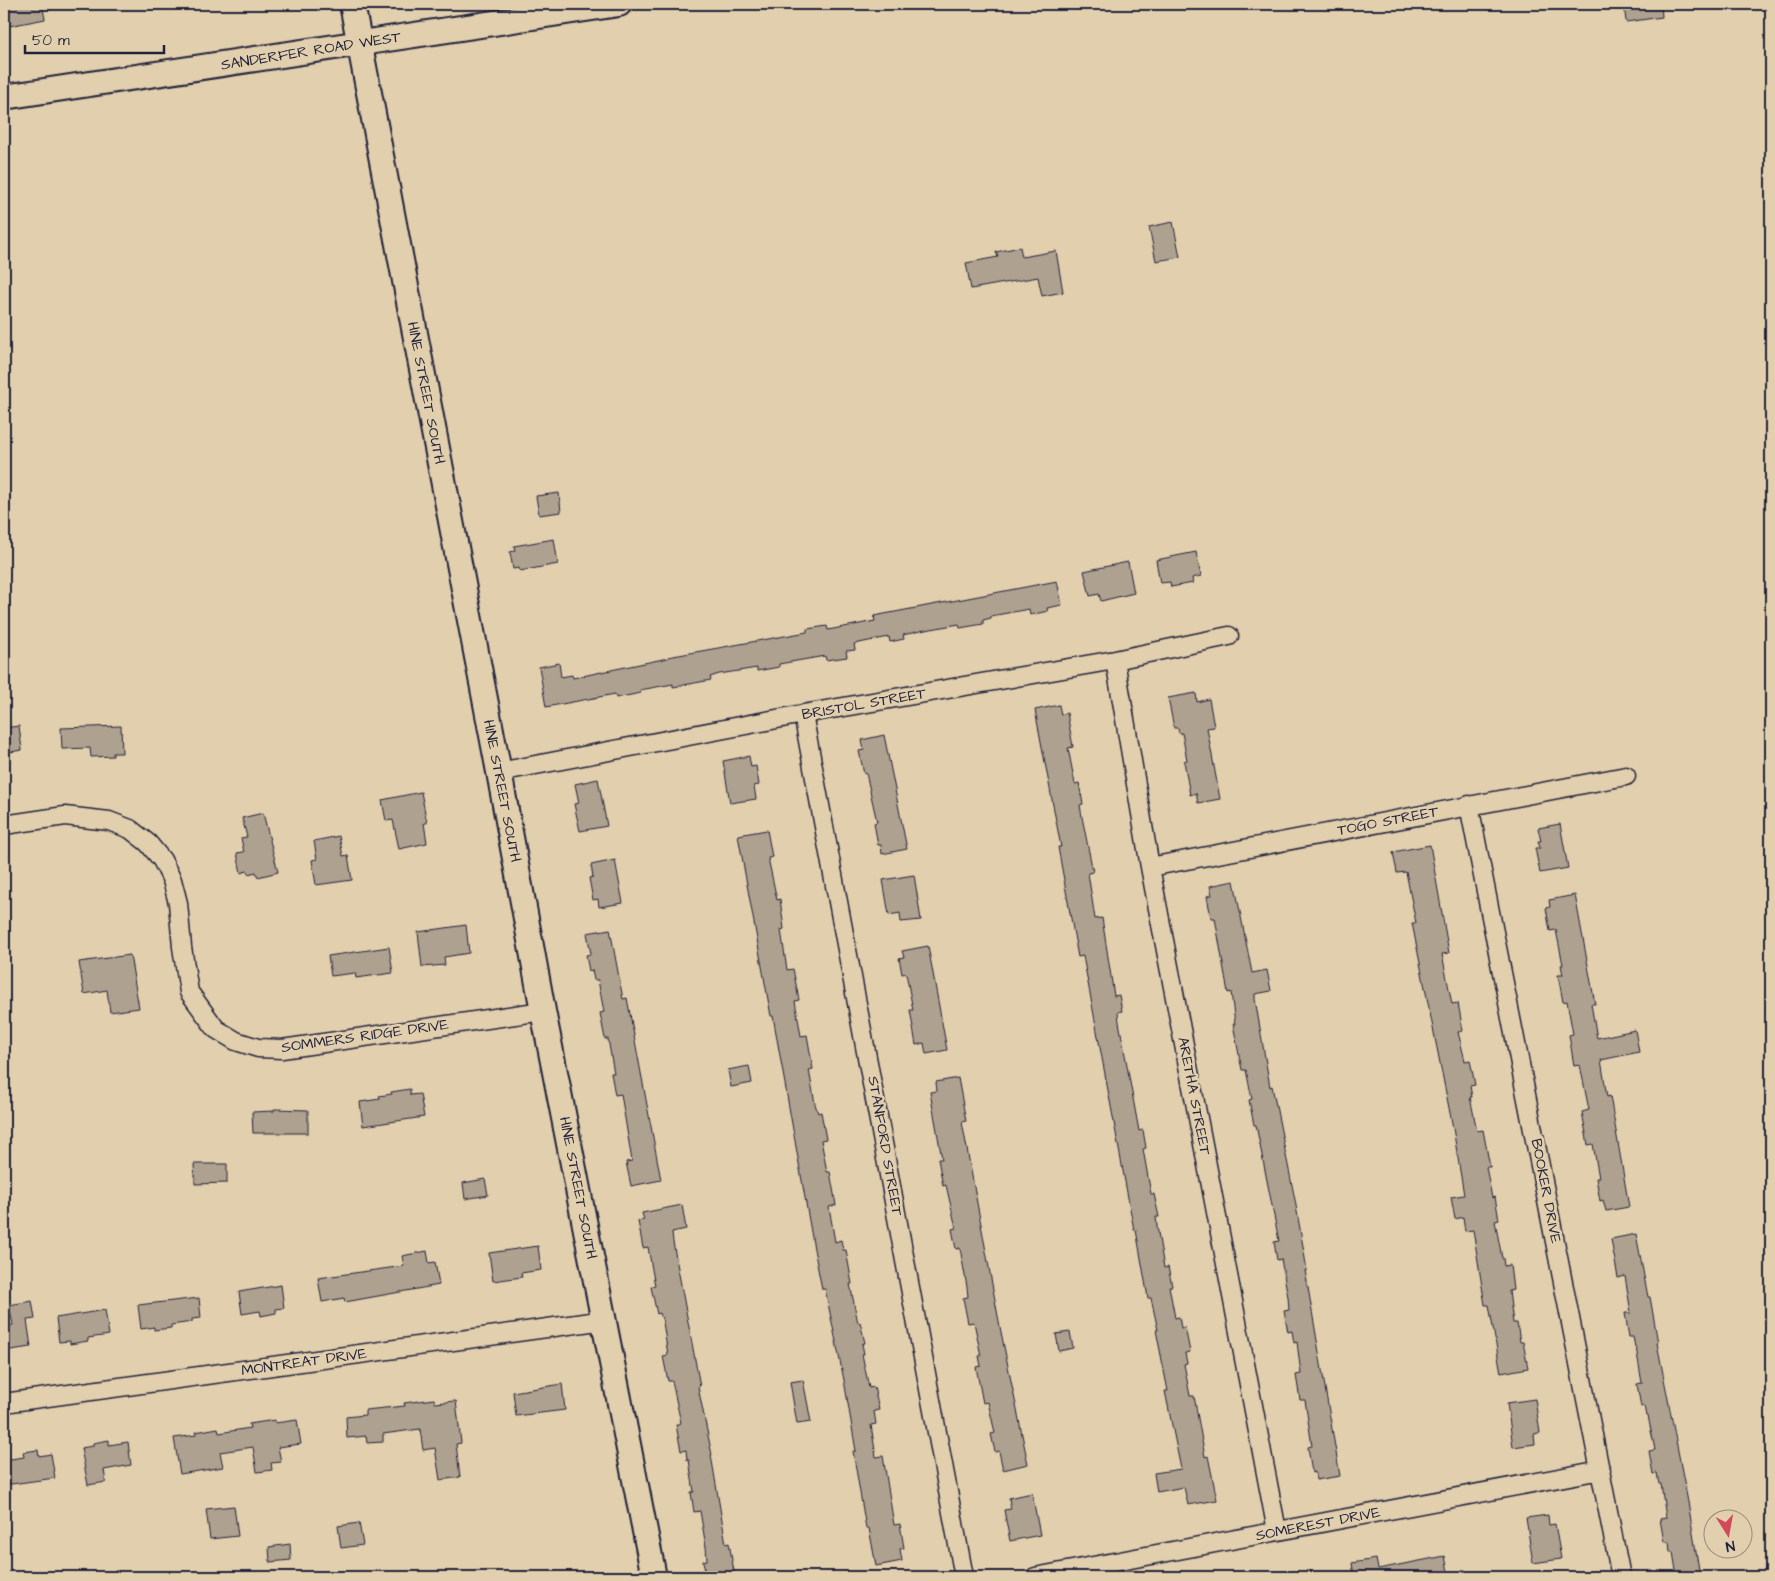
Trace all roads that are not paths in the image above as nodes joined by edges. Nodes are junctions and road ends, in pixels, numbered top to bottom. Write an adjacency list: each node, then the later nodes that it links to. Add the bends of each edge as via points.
1 (352, 4): 3 (street, HINE STREET SOUTH)
2 (619, 4): 3 (street, SANDERFER ROAD WEST)
3 (359, 44): 4 (street, SANDERFER ROAD WEST); 8 (street, HINE STREET SOUTH)
4 (4, 97)
5 (1229, 636): 6 (street, BRISTOL STREET)
6 (1115, 660): 7 (street, BRISTOL STREET); 12 (street, ARETHA STREET)
7 (803, 714): 8 (street, BRISTOL STREET); 19 (street, STANFORD STREET)
8 (499, 772): 13 (street, HINE STREET SOUTH)
9 (1626, 776): 10 (street, TOGO STREET)
10 (1469, 805): 12 (street, TOGO STREET); 16 (street, BOOKER DRIVE)
11 (4, 825): 13 (street, SOMMERS RIDGE DRIVE, via 65,816 109,821 130,829 148,843 172,880 189,992 216,1029 236,1041 258,1048 282,1049)
12 (1150, 867): 17 (street, ARETHA STREET)
13 (543, 1011): 14 (street, HINE STREET SOUTH)
14 (605, 1320): 15 (street, MONTREAT DRIVE); 18 (street, HINE STREET SOUTH)
15 (4, 1403)
16 (1601, 1470): 17 (street, SOMEREST DRIVE); 21 (street, BOOKER DRIVE)
17 (1277, 1532): 20 (street, SOMEREST DRIVE)
18 (654, 1577)
19 (964, 1577)
20 (1035, 1577)
21 (1621, 1577)

